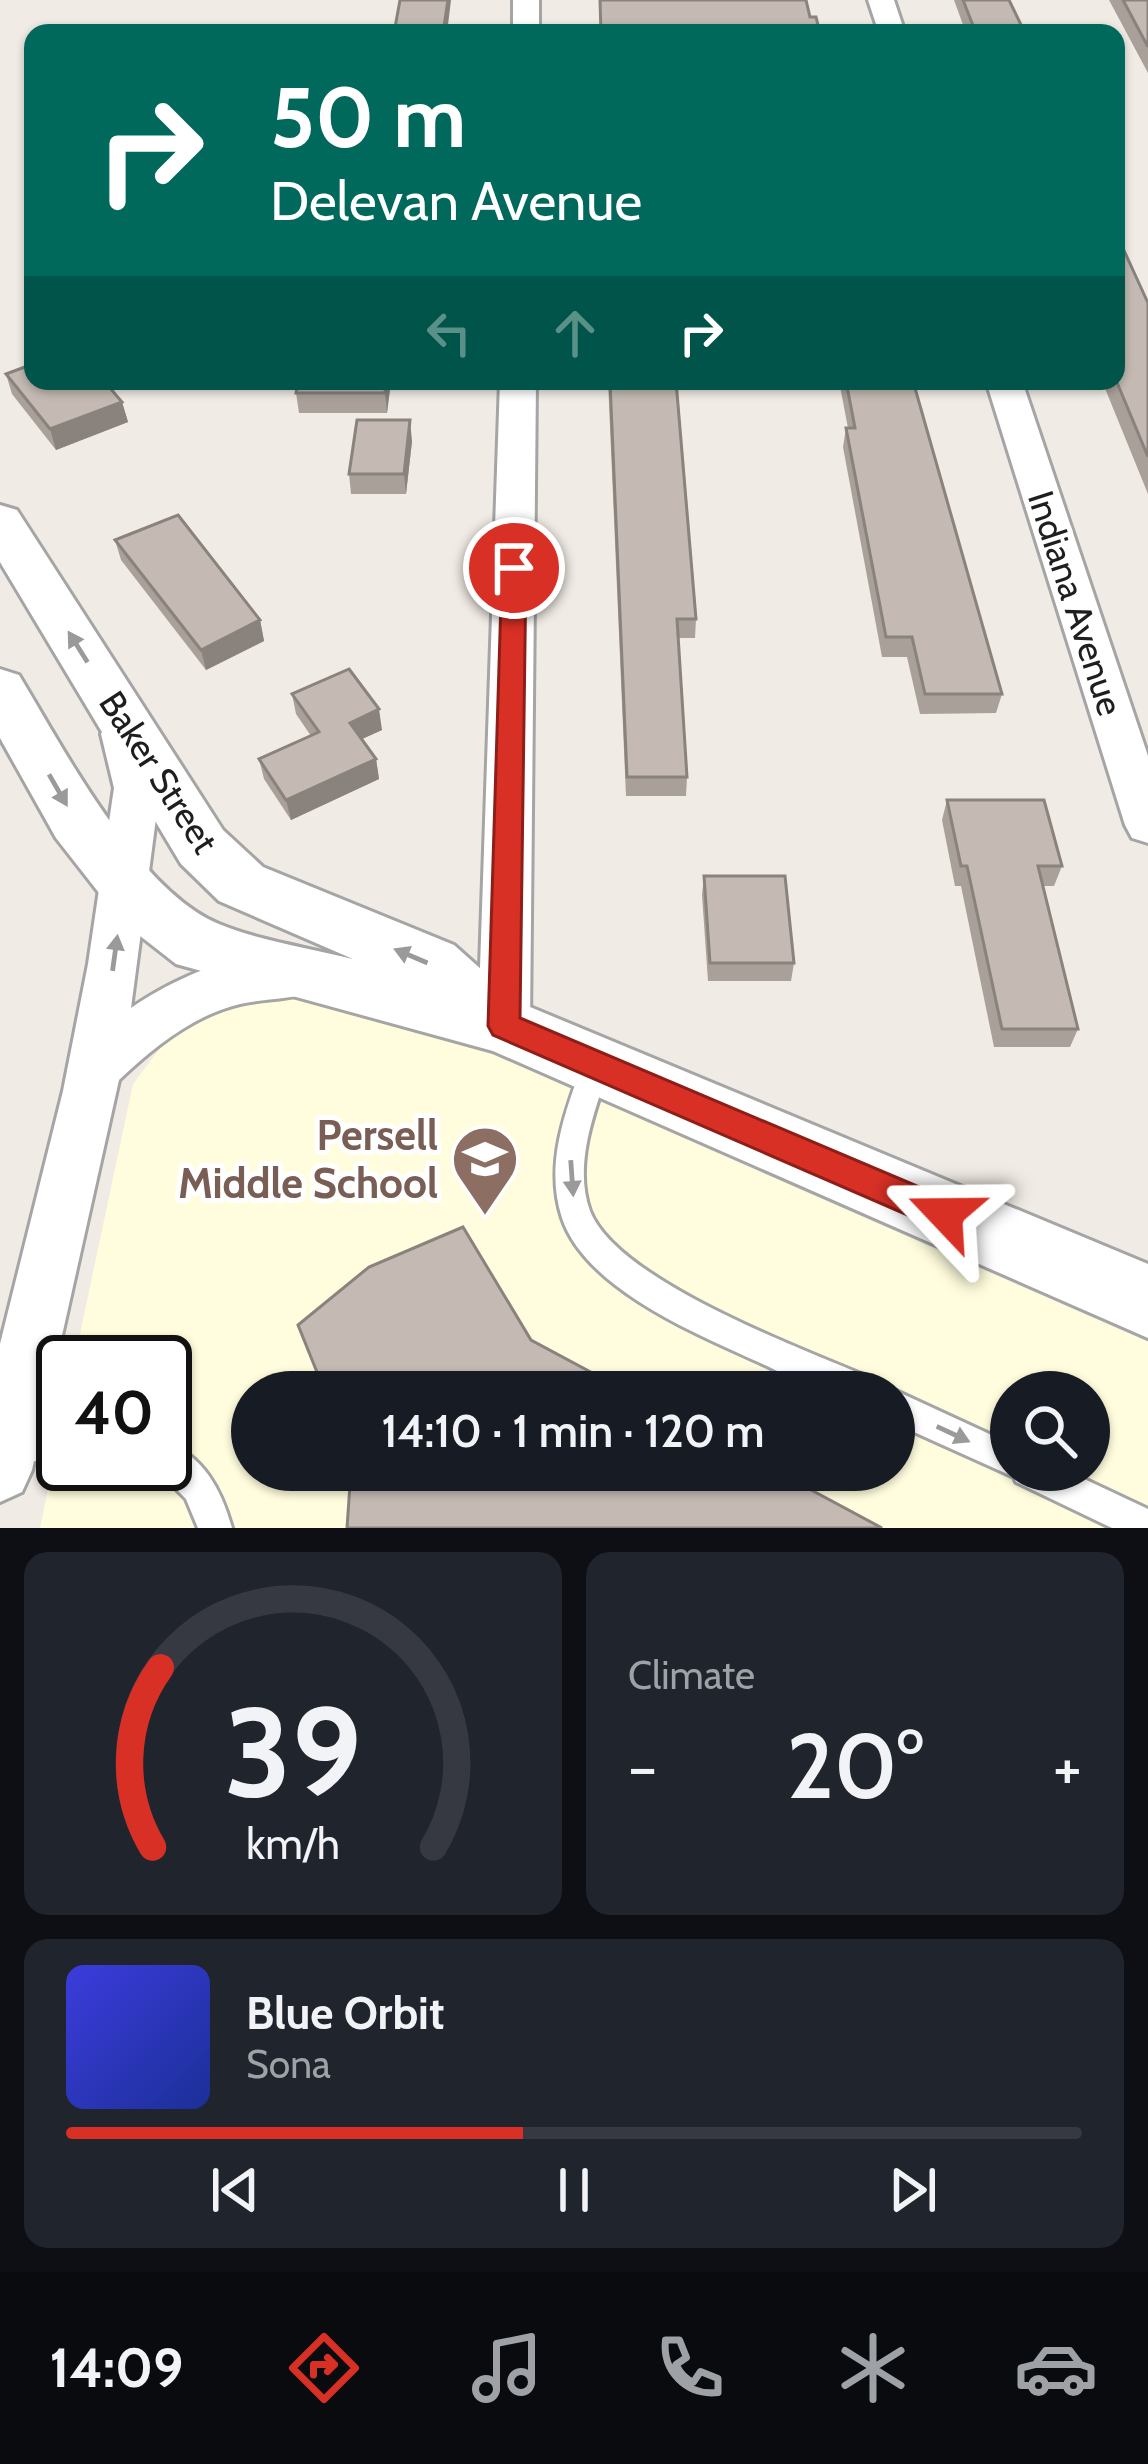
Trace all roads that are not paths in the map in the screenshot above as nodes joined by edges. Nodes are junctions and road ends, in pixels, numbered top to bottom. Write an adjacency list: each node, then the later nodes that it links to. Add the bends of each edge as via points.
1 (518, 390): 9 (street)
2 (1007, 390): 6 (street, Indiana Avenue)
3 (0, 521): 5 (street, Baker Street, one-way to 3)
4 (0, 688): 7 (street, Baker Street, one-way to 7, via 76,822)
5 (118, 712): 7 (street, via 137,788); 9 (street, Baker Street, one-way to 5, via 432,964 241,884 202,848)
6 (1148, 825)
7 (126, 883): 8 (street, Baker Street, via 197,945); 11 (street, one-way to 7)
8 (315, 976): 9 (street, Baker Street); 11 (street, via 267,977 187,1000 152,1018)
9 (504, 1026): 10 (street, Baker Street)
10 (596, 1066): 12 (street, Baker Street); 13 (lane, one-way to 13, via 570,1148 576,1216 588,1242 610,1266 660,1295)
11 (94, 1069): 17 (street)
12 (1148, 1301)
13 (819, 1371)
14 (915, 1416): 16 (lane, one-way to 16)
15 (36, 1452): 17 (lane)
16 (990, 1452)
17 (3, 1458)
18 (192, 1480): 21 (lane)
19 (1072, 1491): 20 (lane)
20 (1148, 1527)
21 (214, 1528)

